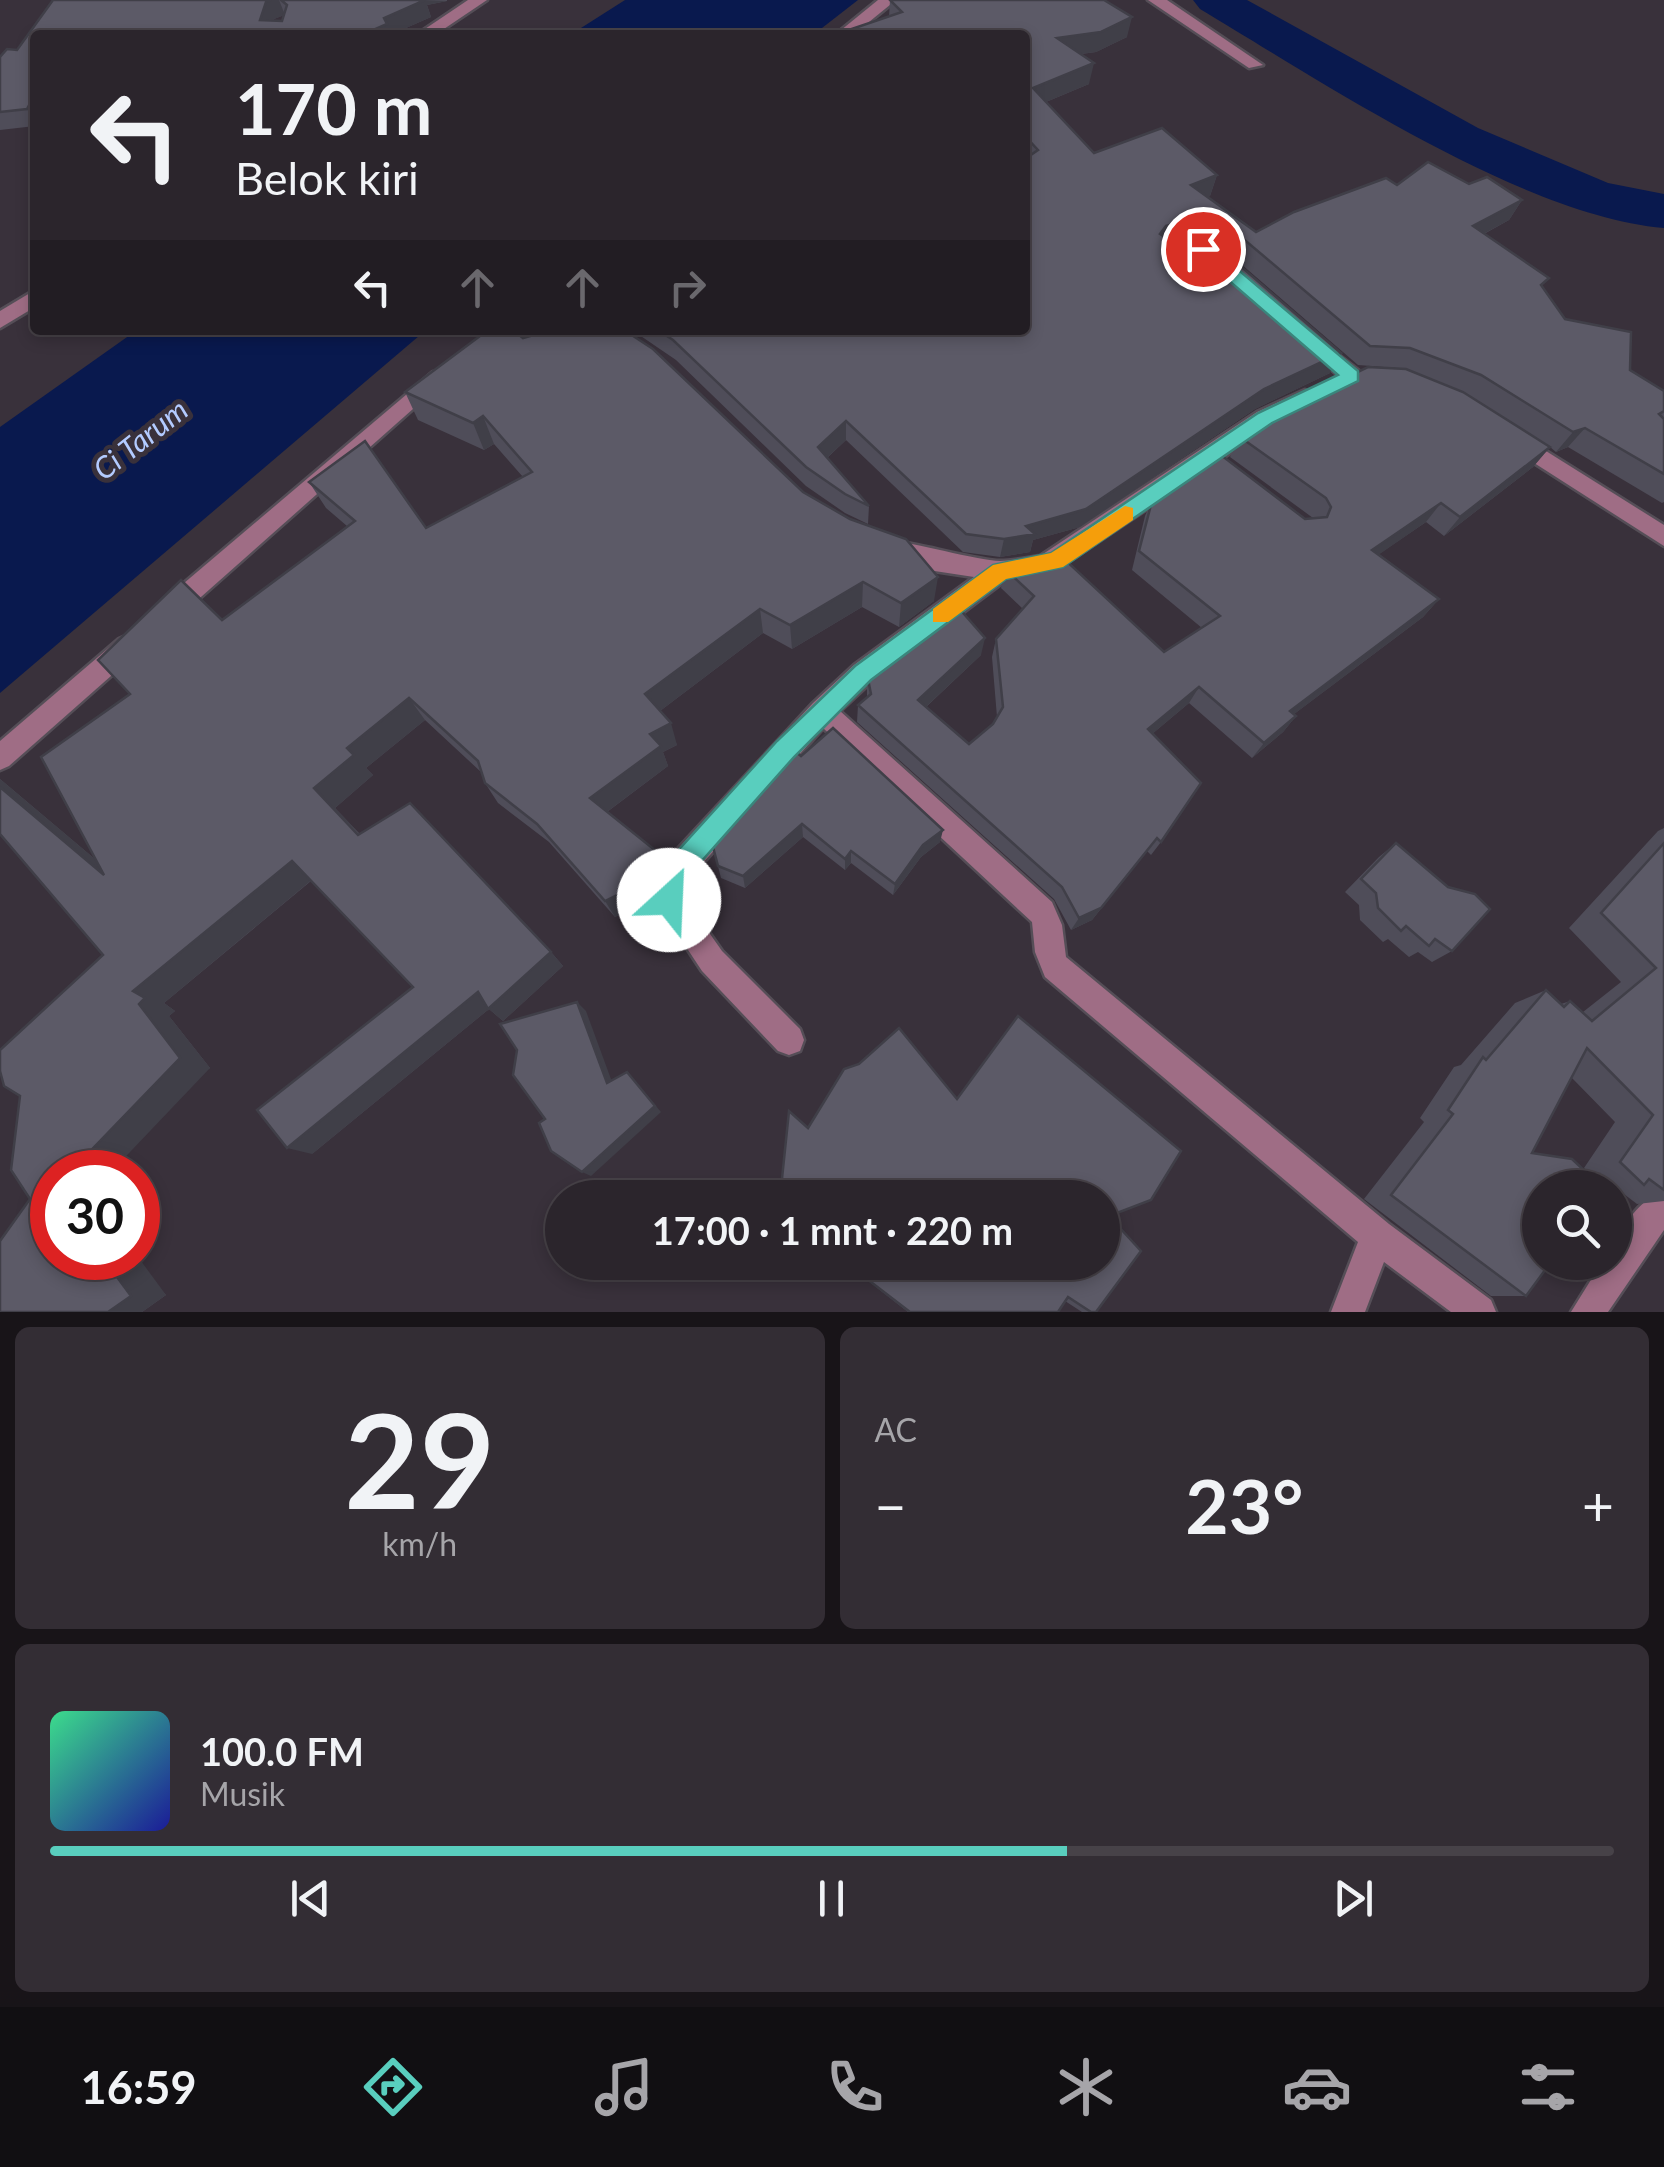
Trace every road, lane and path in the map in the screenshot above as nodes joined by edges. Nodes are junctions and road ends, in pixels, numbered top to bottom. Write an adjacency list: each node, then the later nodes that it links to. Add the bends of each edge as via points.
1 (479, 0): 4 (street)
2 (888, 0): 5 (street)
3 (1156, 0): 6 (street)
4 (432, 30)
5 (849, 30)
6 (1255, 65)
7 (30, 300): 8 (street)
8 (0, 321)
9 (1296, 328): 12 (street, via 1362,375 1265,418)
10 (445, 369): 18 (street)
11 (1488, 423): 15 (street)
12 (1207, 456): 13 (street); 16 (street, via 1056,561)
13 (1234, 477)
14 (864, 536): 16 (street, via 928,560)
15 (1664, 538)
16 (1000, 571): 17 (street)
17 (822, 711): 19 (street, via 683,864 669,900 712,962); 21 (street, via 1042,912 1046,952 1056,967)
18 (0, 758)
19 (789, 1040)
20 (1657, 1211): 24 (street)
21 (1377, 1236): 22 (street); 23 (street)
22 (1348, 1312)
23 (1479, 1312)
24 (1588, 1312)

